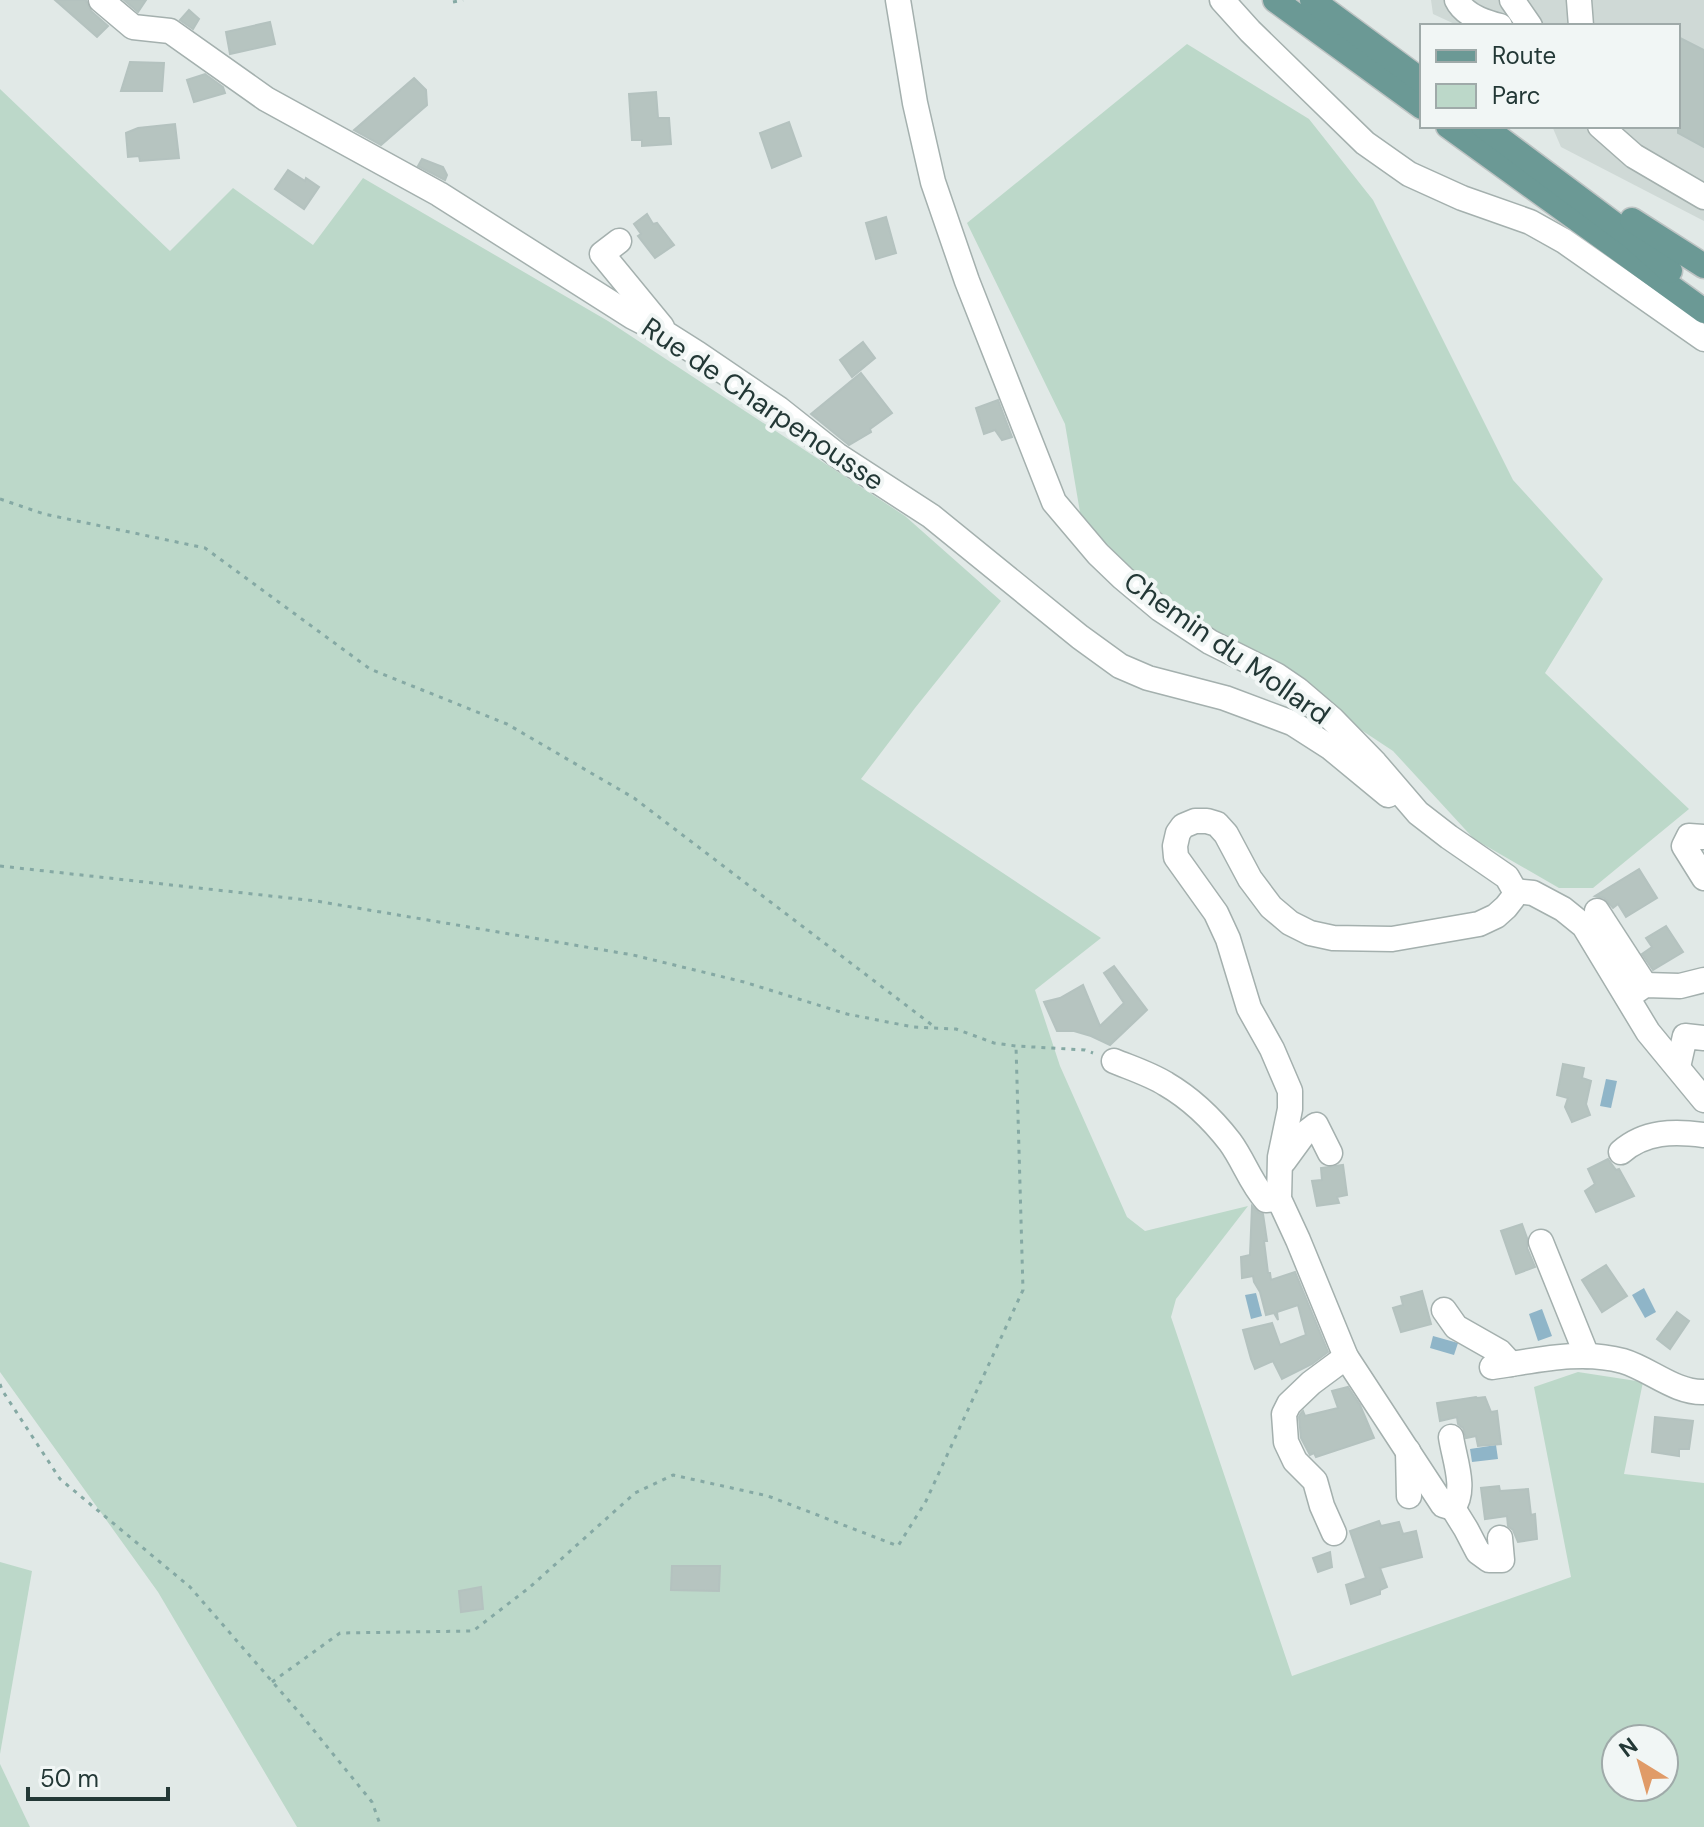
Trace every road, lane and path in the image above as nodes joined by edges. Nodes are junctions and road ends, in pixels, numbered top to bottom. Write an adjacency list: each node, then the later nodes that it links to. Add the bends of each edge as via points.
1 (101, 0): 25 (street, Rue de Charpenousse, via 133,27 170,31 266,99 439,194)
2 (463, 0): 10 (path)
3 (898, 0): 28 (street, Chemin du Mollard, via 933,182 1054,502 1098,554 1160,609 1276,675 1332,719)
4 (1222, 0): 26 (street, via 1365,143 1409,174 1564,241)
5 (1275, 0): 15 (main road)
6 (1312, 0): 14 (main road)
7 (1457, 0): 11 (street, via 1460,8)
8 (1512, 0): 12 (street)
9 (1579, 0): 13 (street)
10 (453, 2)
11 (1495, 24)
12 (1529, 24)
13 (1581, 24)
14 (1420, 80)
15 (1420, 106)
16 (1451, 128): 24 (main road)
17 (1486, 128): 22 (main road)
18 (1486, 128): 23 (main road, via 1633,238)
19 (1602, 128): 20 (street, via 1634,156)
20 (1704, 197)
21 (619, 241): 25 (street, via 602,254)
22 (1704, 266)
23 (1704, 302)
24 (1704, 311)
25 (668, 335): 28 (street, Rue de Charpenousse, via 931,516 1120,666 1292,723)
26 (1704, 339)
27 (0, 499): 36 (path, via 44,514 205,548 370,669 507,724 634,798)
28 (1418, 813): 32 (street, Chemin du Mollard, via 1507,877)
29 (1704, 837): 31 (street, via 1689,836 1684,846)
30 (0, 866): 36 (path, via 316,901 633,955 847,1014)
31 (1704, 878)
32 (1515, 891): 35 (street, via 1533,893 1584,926); 45 (street, via 1506,907 1479,924 1392,939 1333,938 1290,923 1271,907 1217,824 1195,821 1183,826 1176,857 1216,913 1249,1008 1290,1091)
33 (1597, 911): 35 (street)
34 (1704, 980): 35 (street)
35 (1636, 991): 40 (street, via 1648,1032)
36 (936, 1028): 38 (path)
37 (1704, 1038): 40 (street, via 1685,1036)
38 (1016, 1046): 39 (path, via 1085,1050); 59 (path, via 1023,1290 926,1501 898,1546 768,1496 673,1475 635,1493 473,1631 340,1633)
39 (1114, 1061): 46 (street, via 1165,1083 1193,1104 1232,1145 1266,1200)
40 (1678, 1067): 41 (street)
41 (1704, 1100)
42 (1704, 1135): 43 (street, via 1668,1132)
43 (1621, 1152)
44 (1330, 1153): 45 (street, via 1316,1125)
45 (1280, 1166): 46 (street)
46 (1279, 1199): 50 (street)
47 (1541, 1242): 49 (street)
48 (1444, 1310): 49 (street, via 1456,1327 1500,1352 1502,1366)
49 (1587, 1356): 52 (street, via 1624,1361 1677,1387)
50 (1346, 1357): 54 (street); 57 (street, via 1311,1383 1284,1414 1286,1442 1295,1461 1315,1481)
51 (0, 1384): 59 (path, via 60,1479 190,1587)
52 (1704, 1392)
53 (1451, 1437): 56 (street)
54 (1408, 1451): 55 (street); 56 (street, via 1443,1505)
55 (1409, 1496)
56 (1456, 1498): 58 (street, via 1478,1552 1489,1560 1502,1560)
57 (1334, 1533)
58 (1500, 1538)
59 (272, 1682): 60 (path, via 372,1802)
60 (381, 1827)

